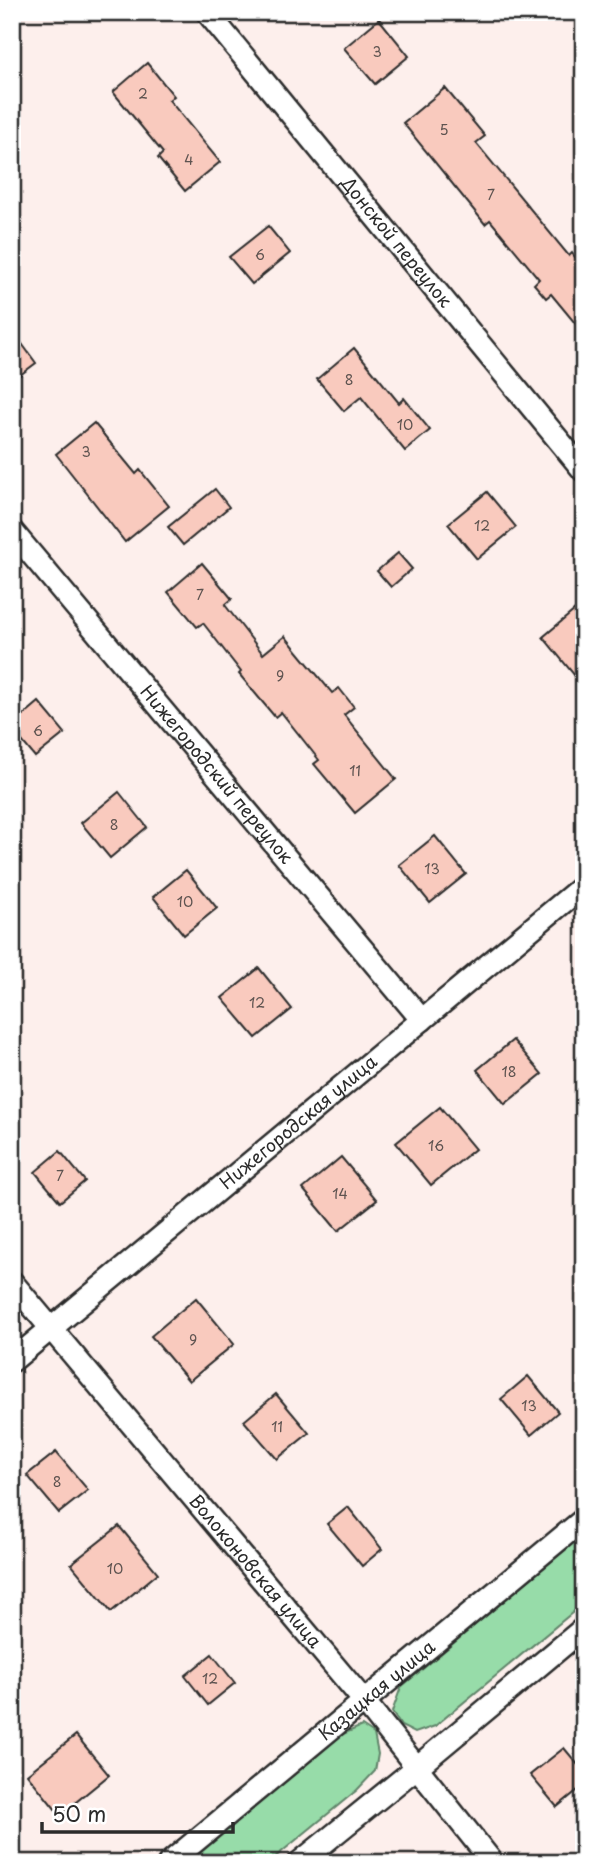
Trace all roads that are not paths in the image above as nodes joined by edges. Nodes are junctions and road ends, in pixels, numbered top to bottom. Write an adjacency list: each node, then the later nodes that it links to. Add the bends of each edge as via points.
1 (207, 12): 2 (street, Донской переулок)
2 (584, 471)
3 (12, 531): 5 (street, Нижегородский переулок)
4 (584, 885): 5 (street, Нижегородская улица)
5 (422, 1020): 7 (street, Нижегородская улица)
6 (12, 1282): 7 (street, Волоконовская улица)
7 (51, 1329): 8 (street, Нижегородская улица); 11 (street, Волоконовская улица)
8 (12, 1361)
9 (584, 1520): 11 (street, Казацкая улица)
10 (584, 1628): 12 (street)
11 (364, 1701): 12 (street, Волоконовская улица); 13 (street, Казацкая улица)
12 (416, 1768): 14 (street); 15 (street, Волоконовская улица)
13 (169, 1863)
14 (299, 1863)
15 (493, 1863)

